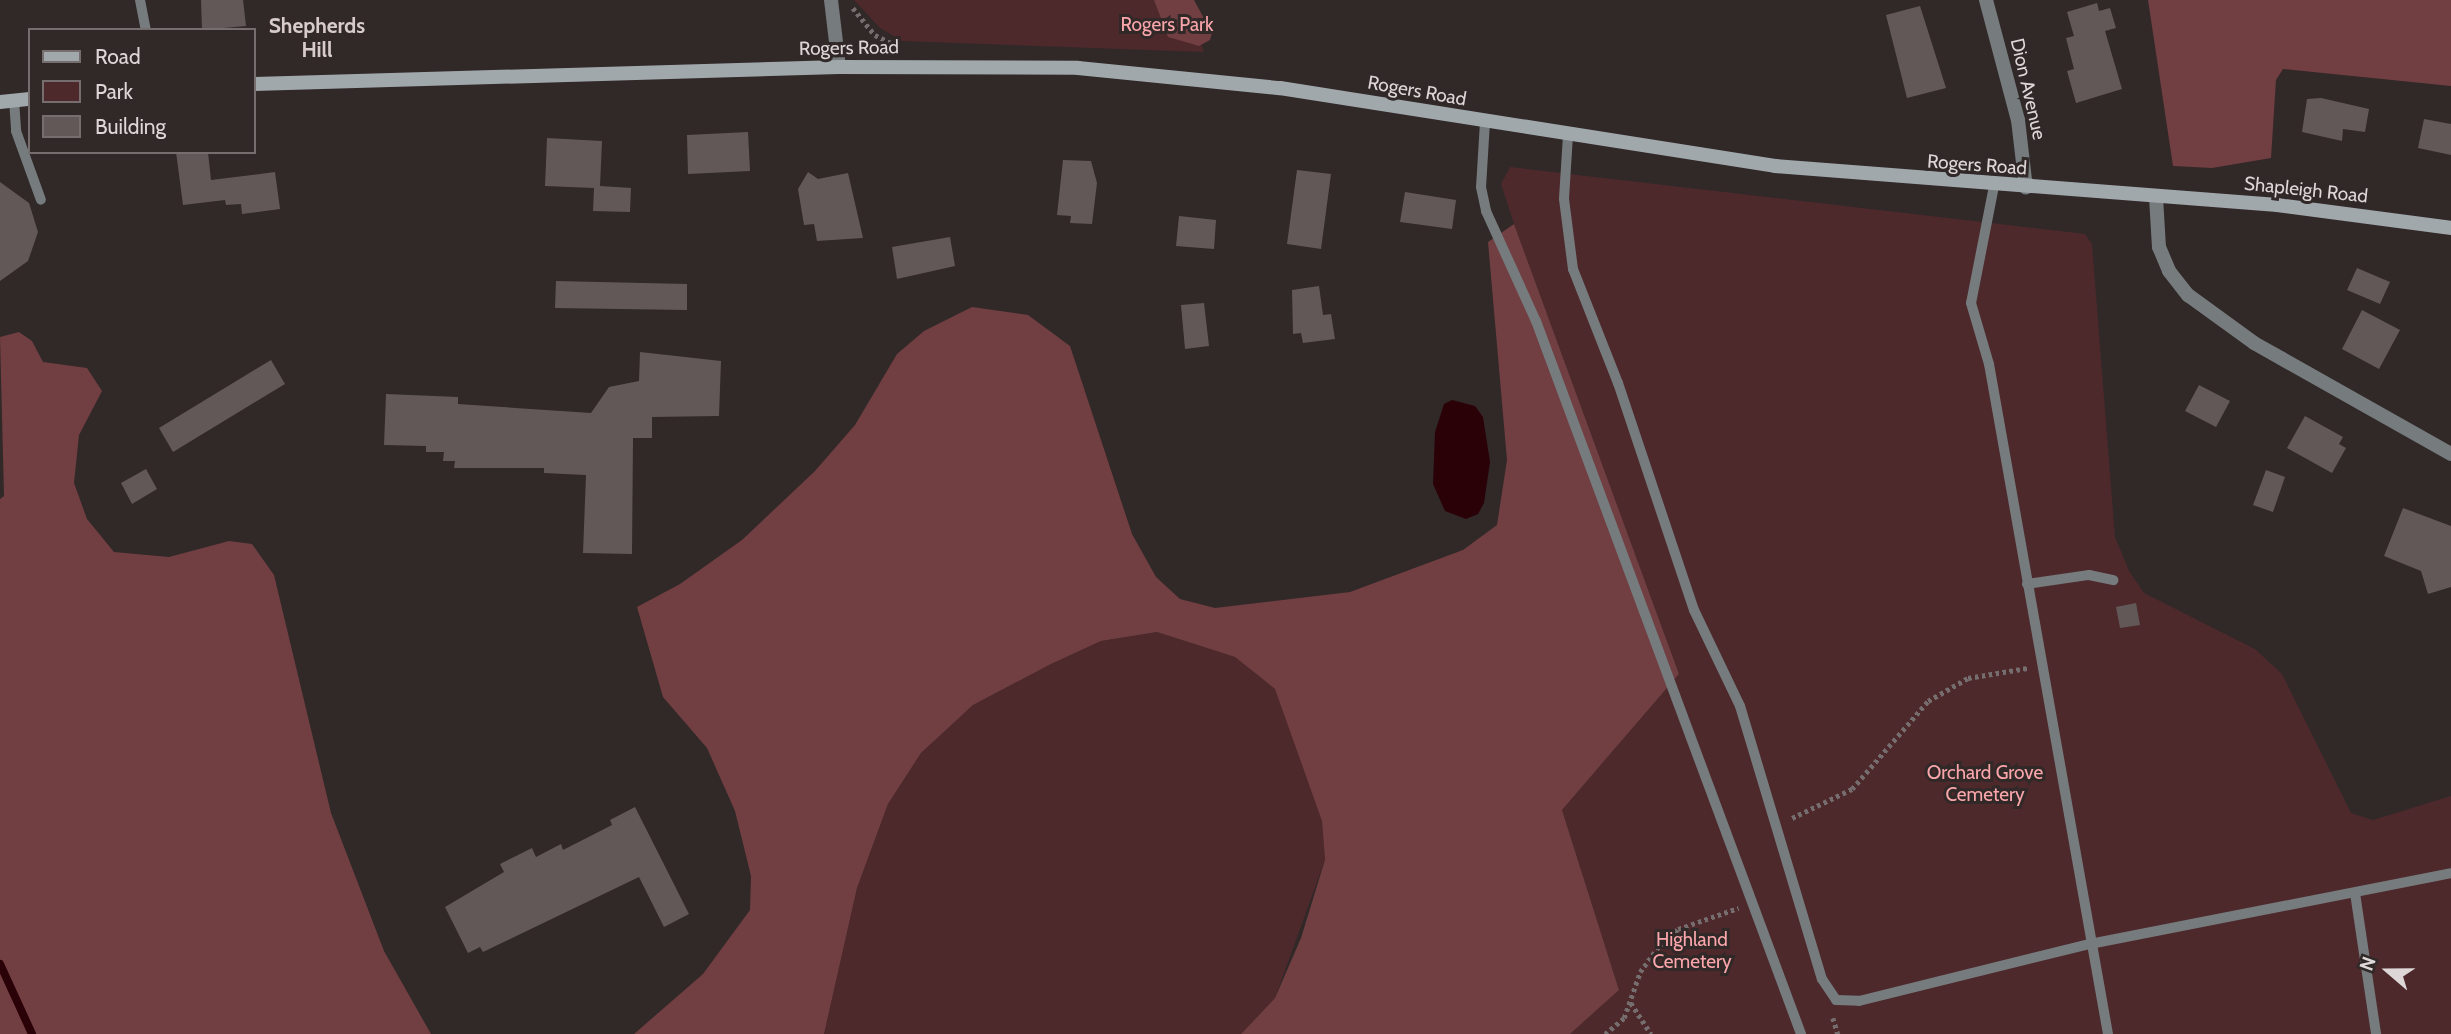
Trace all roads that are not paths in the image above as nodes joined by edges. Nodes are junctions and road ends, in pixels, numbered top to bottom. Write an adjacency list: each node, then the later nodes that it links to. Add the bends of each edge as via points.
1 (140, 0): 4 (lane)
2 (831, 0): 5 (street)
3 (1986, 0): 12 (street, Dion Avenue, via 2018,120)
4 (146, 28)
5 (839, 67): 6 (main road, Rogers Road); 9 (main road, Rogers Road, via 986,65 1185,76)
6 (256, 84)
7 (28, 99): 8 (main road)
8 (7, 101): 14 (lane)
9 (1485, 122): 10 (main road, Rogers Road); 22 (lane, via 1481,187 1486,211 1536,321)
10 (1568, 135): 11 (main road, Rogers Road, via 1775,166); 21 (lane, via 1564,199 1573,269 1618,383 1694,610 1740,706 1822,979 1836,1000 1858,1001)
11 (1993, 186): 12 (main road, Rogers Road); 18 (lane, via 1972,303 1989,363)
12 (2026, 188): 13 (main road, Rogers Road)
13 (2156, 197): 15 (main road, Shapleigh Road, via 2277,205); 16 (street, via 2156,225 2169,271 2201,307 2304,372)
14 (41, 200)
15 (2451, 228)
16 (2451, 454)
17 (2113, 580): 18 (lane, via 2089,575)
18 (2027, 584): 21 (lane)
19 (2451, 873): 20 (lane)
20 (2355, 893): 21 (lane); 24 (lane)
21 (2090, 944): 23 (lane)
22 (1801, 1034)
23 (2108, 1034)
24 (2376, 1034)

